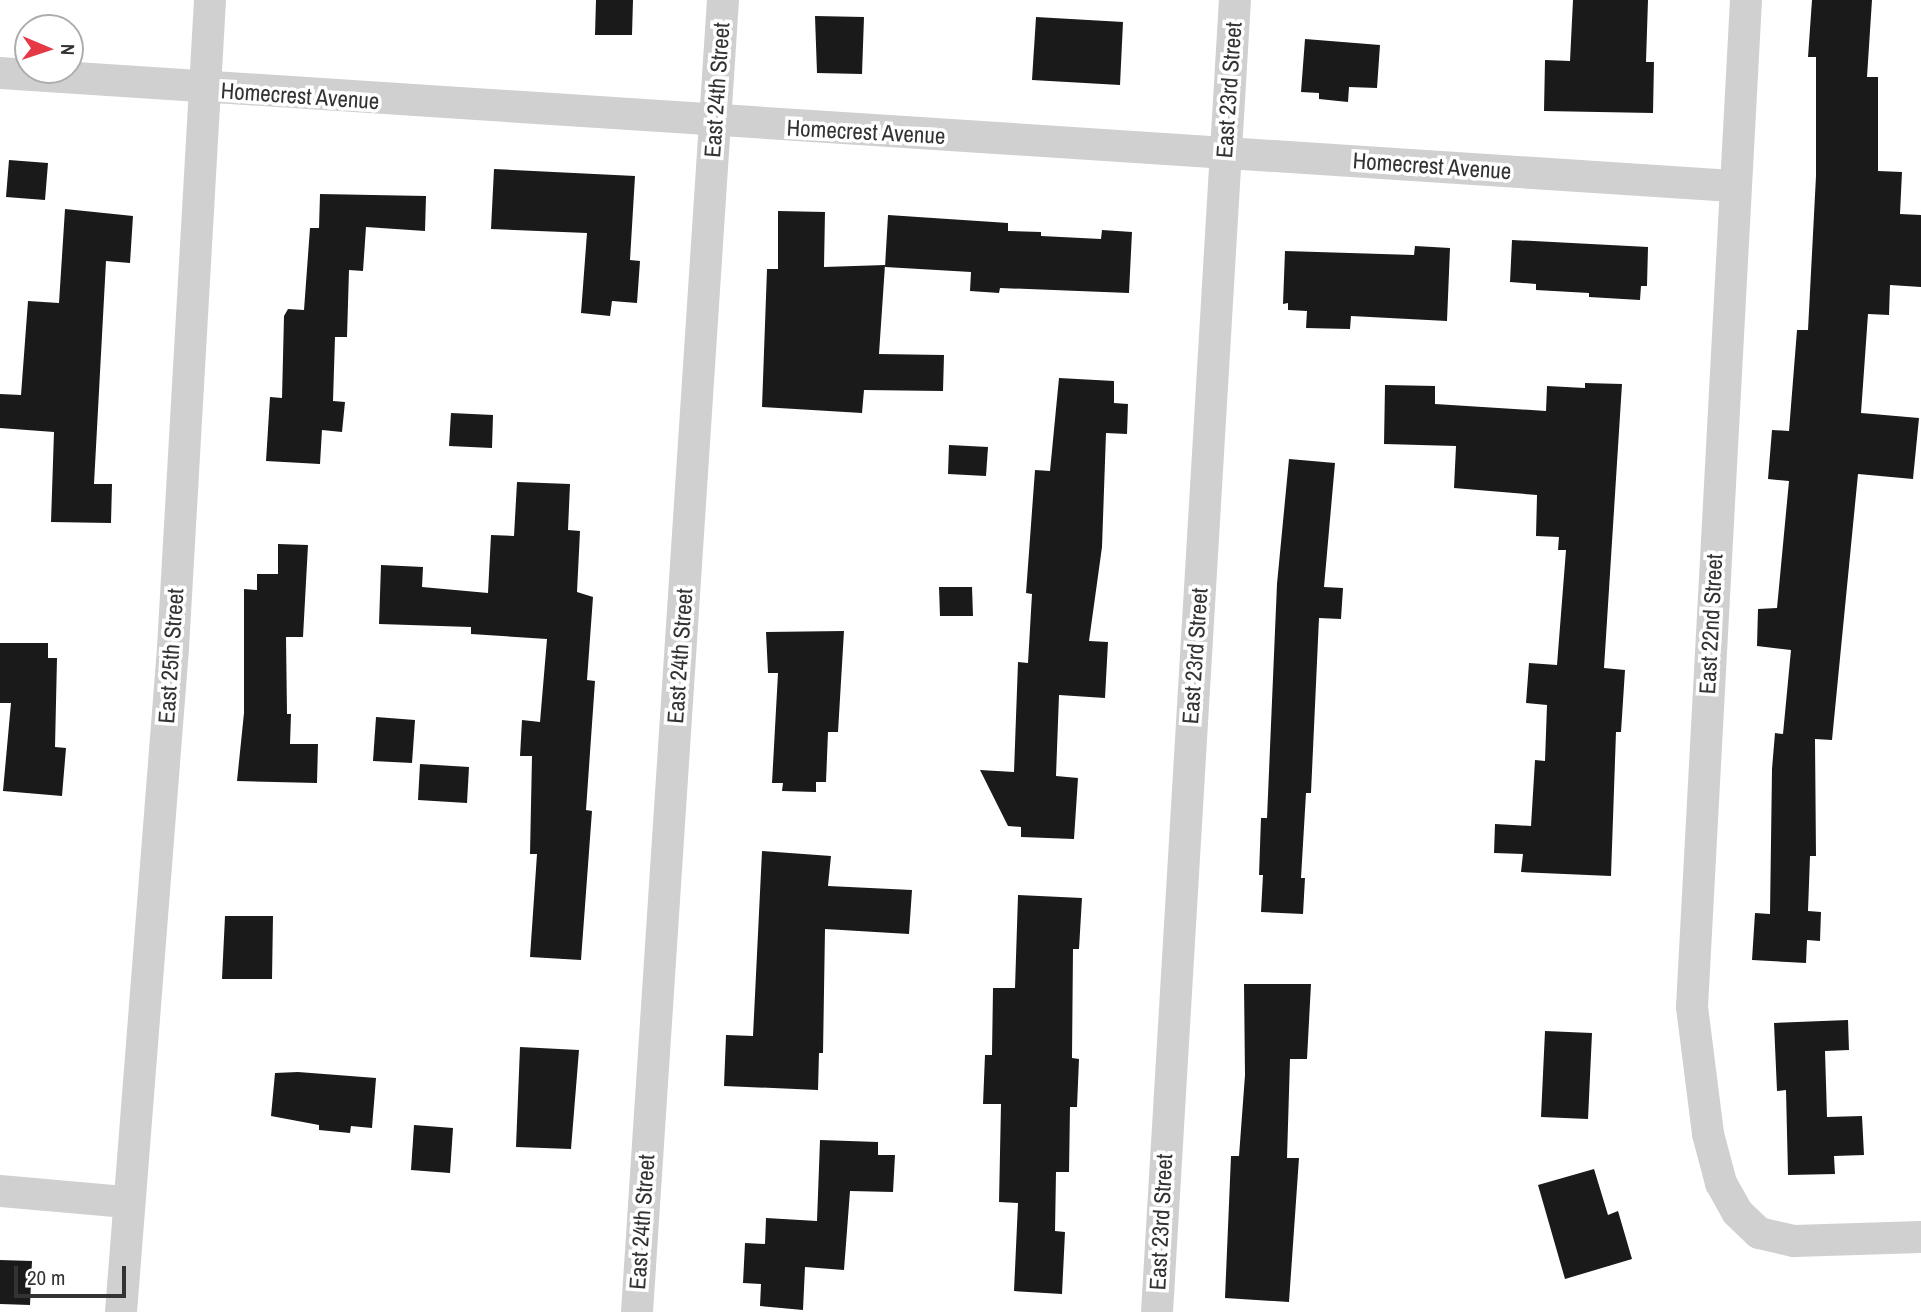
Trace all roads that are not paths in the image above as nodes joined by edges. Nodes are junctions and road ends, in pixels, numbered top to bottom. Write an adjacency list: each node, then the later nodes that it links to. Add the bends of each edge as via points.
1 (210, 0): 6 (street, East 25th Street)
2 (723, 0): 7 (street, East 24th Street)
3 (1235, 0): 8 (street, East 23rd Street)
4 (1746, 0): 9 (street, East 22nd Street)
5 (0, 73): 6 (street, Homecrest Avenue)
6 (204, 89): 7 (street, Homecrest Avenue); 11 (street, East 25th Street, via 173,648)
7 (715, 123): 8 (street, Homecrest Avenue); 14 (street, East 24th Street)
8 (1226, 151): 9 (street, Homecrest Avenue); 15 (street, East 23rd Street)
9 (1732, 186): 12 (street, East 22nd Street, via 1692,1007 1708,1134 1721,1183 1737,1212 1759,1233 1794,1241)
10 (0, 1191): 11 (street)
11 (127, 1202): 13 (street, East 25th Street)
12 (1921, 1237)
13 (121, 1312)
14 (637, 1312)
15 (1157, 1312)

